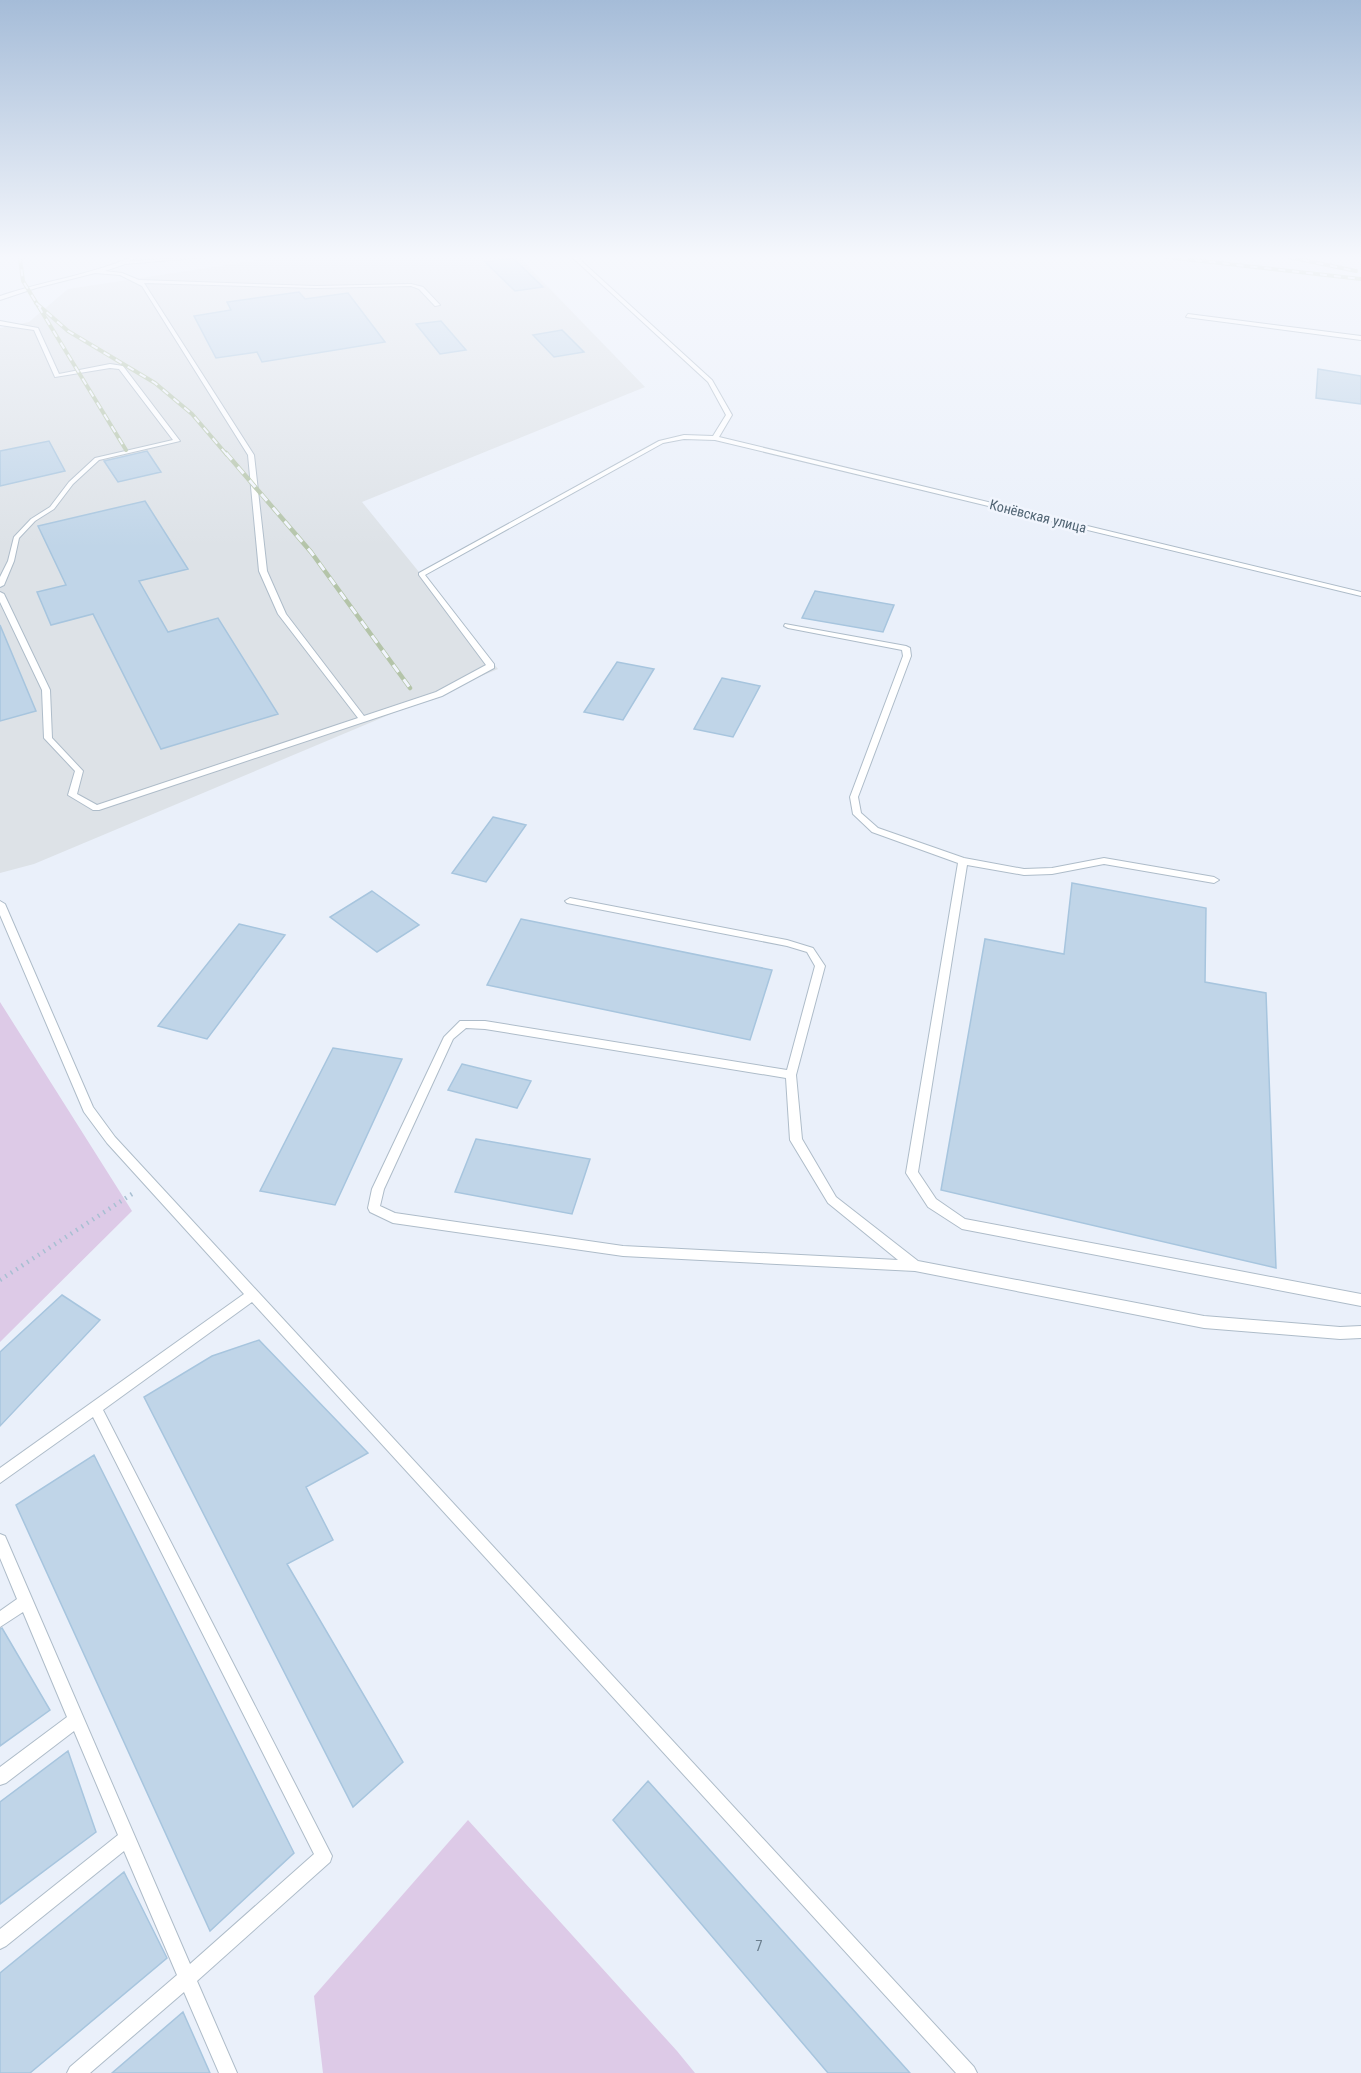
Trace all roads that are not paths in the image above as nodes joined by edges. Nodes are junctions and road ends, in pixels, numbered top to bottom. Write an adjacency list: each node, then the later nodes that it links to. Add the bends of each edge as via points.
1 (47, 354): 5 (lane, via 57,376 121,367 177,441 97,459 52,508 16,538)
2 (187, 354): 9 (lane, via 251,455 263,571 282,614)
3 (680, 354): 4 (lane, via 710,381 729,415)
4 (715, 438): 6 (lane, Конёвская улица); 9 (lane, Конёвская улица, via 684,437 661,442 421,574 491,666 439,694)
5 (0, 585)
6 (1361, 594)
7 (1, 599): 9 (lane, via 46,690 48,738 79,771 72,795 96,808)
8 (788, 626): 10 (lane, via 906,648 907,656 854,797 856,814 875,830)
9 (363, 720)
10 (963, 861): 11 (lane, via 1023,872 1104,861); 17 (lane, via 912,1173 932,1203 962,1224)
11 (1214, 880)
12 (570, 901): 14 (lane, via 810,950 820,966)
13 (0, 904): 16 (lane, via 88,1109 111,1140)
14 (791, 1075): 15 (lane, via 796,1140 832,1200); 15 (lane, via 464,1024 449,1037 378,1189 374,1208 393,1218 623,1251)
15 (915, 1266): 18 (lane, via 1204,1322 1340,1334)
16 (254, 1294): 19 (lane); 31 (lane)
17 (1361, 1300)
18 (1361, 1332)
19 (96, 1409): 20 (lane); 28 (lane, via 324,1856)
20 (0, 1476)
21 (0, 1541): 22 (lane)
22 (25, 1602): 23 (lane); 24 (lane)
23 (0, 1620)
24 (76, 1720): 25 (lane); 26 (lane)
25 (0, 1777)
26 (127, 1838): 27 (lane); 28 (lane)
27 (0, 1940)
28 (187, 1978): 29 (lane); 30 (lane)
29 (76, 2073)
30 (228, 2073)
31 (968, 2073)

